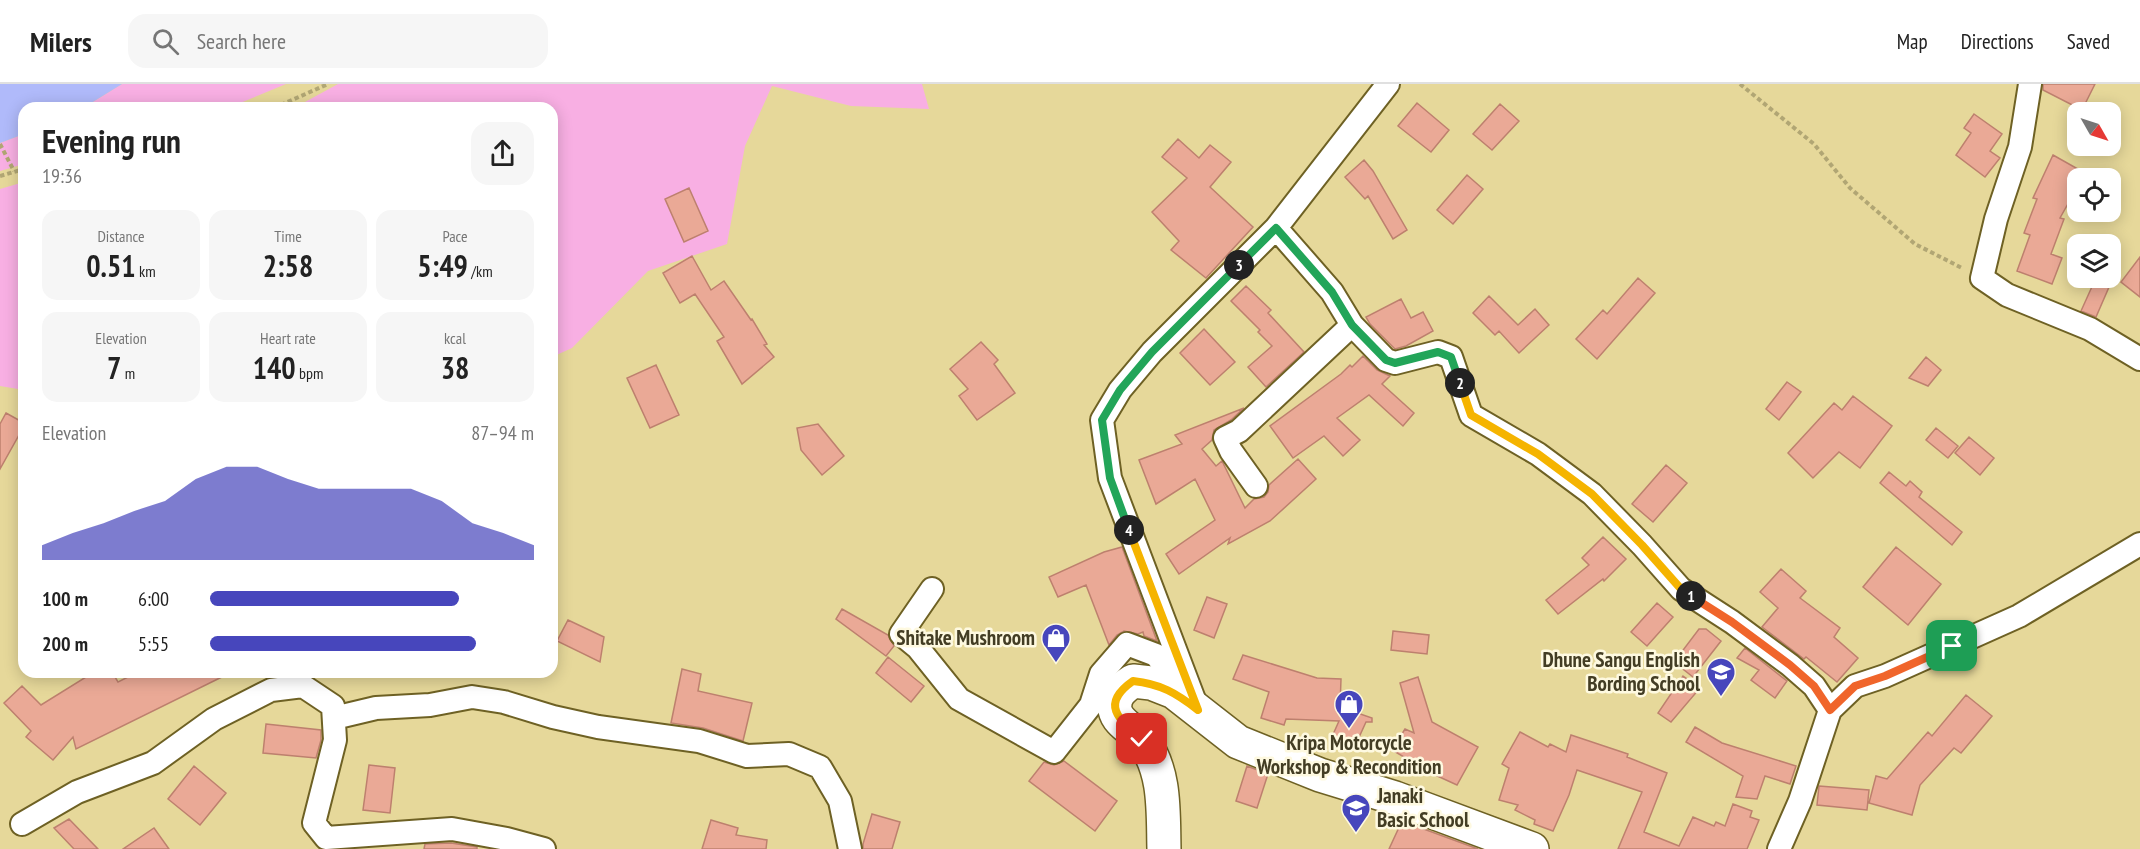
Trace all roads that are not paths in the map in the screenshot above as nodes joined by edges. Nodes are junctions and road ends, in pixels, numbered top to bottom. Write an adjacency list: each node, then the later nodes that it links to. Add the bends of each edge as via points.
1 (1388, 84): 3 (street)
2 (2030, 84): 5 (street, via 2020,147 1995,219 1982,278 2007,295 2090,329)
3 (1276, 228): 4 (street, via 1332,292); 9 (street, via 1152,352 1120,390 1102,420 1110,478)
4 (1352, 325): 6 (street, via 1239,430 1225,438); 10 (street, via 1386,360 1395,363 1438,352 1451,357 1471,415 1538,454 1592,494 1681,589 1790,665 1814,686)
5 (2140, 359)
6 (1256, 486)
7 (2140, 543): 10 (street, via 2019,616 1855,686)
8 (932, 589): 9 (street, via 901,634 918,648 959,699 1054,752 1091,705 1101,674 1127,644 1156,655)
9 (1198, 710): 15 (main road, via 1174,692 1152,683 1133,681 1121,689 1115,700 1115,713 1142,739 1153,757 1163,794); 16 (main road, via 1238,742)
10 (1830, 710): 17 (street, via 1800,801)
11 (334, 718): 12 (street, via 333,706 303,686 271,690 214,719 153,763 77,792); 13 (street, via 335,740 314,823 326,838 452,829); 14 (street, via 376,708 430,705 471,696 598,727 699,741 747,756 789,754 820,767 840,801)
12 (22, 824)
13 (544, 849)
14 (850, 849)
15 (1164, 849)
16 (1532, 849)
17 (1779, 849)

